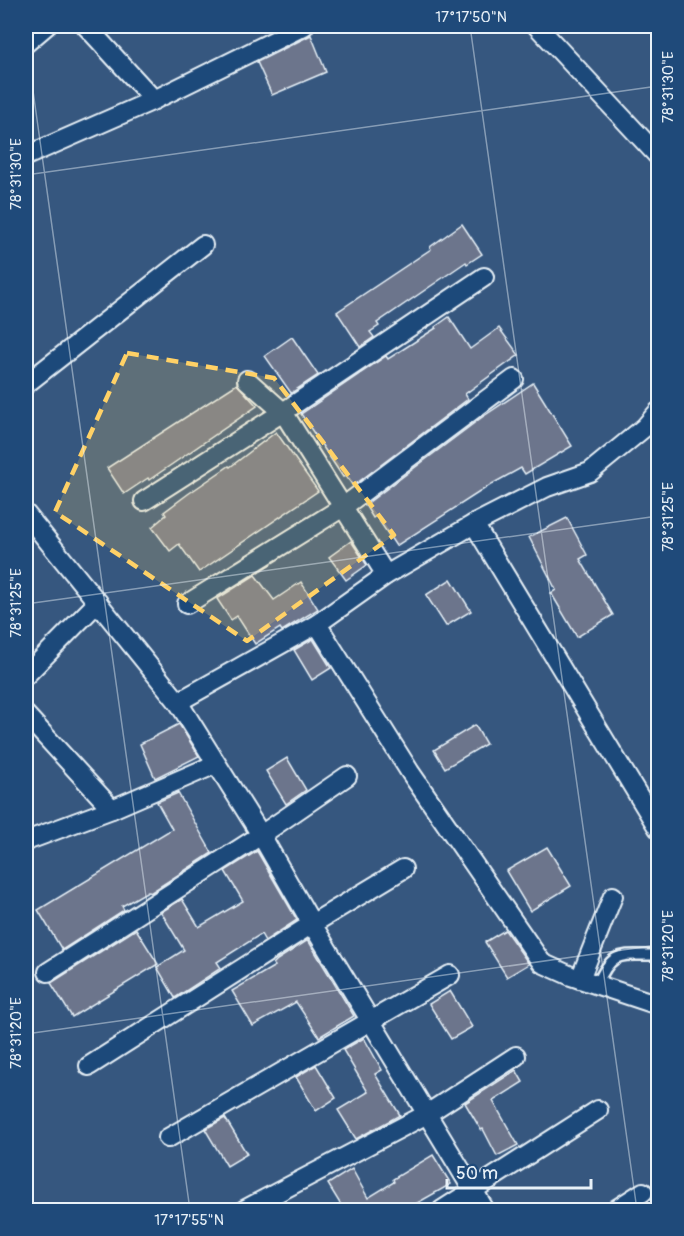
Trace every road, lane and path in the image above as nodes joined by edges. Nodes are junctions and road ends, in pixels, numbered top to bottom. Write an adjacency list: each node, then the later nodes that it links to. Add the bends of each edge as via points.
1 (46, 26): 5 (street)
2 (86, 26): 6 (street)
3 (304, 26): 6 (street)
4 (537, 26): 8 (street)
5 (26, 43)
6 (154, 100): 7 (street)
7 (26, 156)
8 (658, 156)
9 (202, 245): 13 (street)
10 (484, 277): 14 (street)
11 (247, 380): 14 (street)
12 (514, 380): 17 (street)
13 (26, 384)
14 (283, 412): 16 (street); 17 (street)
15 (658, 412): 19 (street, via 590,472 547,487)
16 (144, 501)
17 (343, 507): 20 (street); 22 (street)
18 (26, 514): 21 (street)
19 (474, 524): 20 (street); 30 (street)
20 (386, 575): 23 (street)
21 (98, 602): 24 (street); 25 (street)
22 (187, 604)
23 (317, 624): 25 (street); 39 (street, via 410,772 542,963)
24 (26, 675)
25 (178, 702): 27 (street)
26 (26, 715): 29 (street)
27 (216, 764): 29 (street); 31 (street)
28 (347, 776): 31 (street)
29 (112, 809): 32 (street)
30 (658, 828)
31 (261, 835): 35 (street); 37 (street)
32 (26, 842)
33 (403, 869): 35 (street)
34 (613, 896): 39 (street)
35 (312, 924): 41 (street); 43 (street)
36 (658, 955): 39 (lane, via 617,956)
37 (48, 972)
38 (450, 975): 41 (street)
39 (588, 982): 40 (street)
40 (658, 1005)
41 (370, 1020): 45 (street); 46 (street)
42 (516, 1056): 45 (street)
43 (89, 1066)
44 (598, 1110): 47 (street)
45 (427, 1114): 47 (street); 49 (street)
46 (168, 1138)
47 (474, 1192): 50 (street); 51 (street)
48 (643, 1192): 52 (street)
49 (244, 1210)
50 (442, 1210)
51 (485, 1210)
52 (615, 1210)

